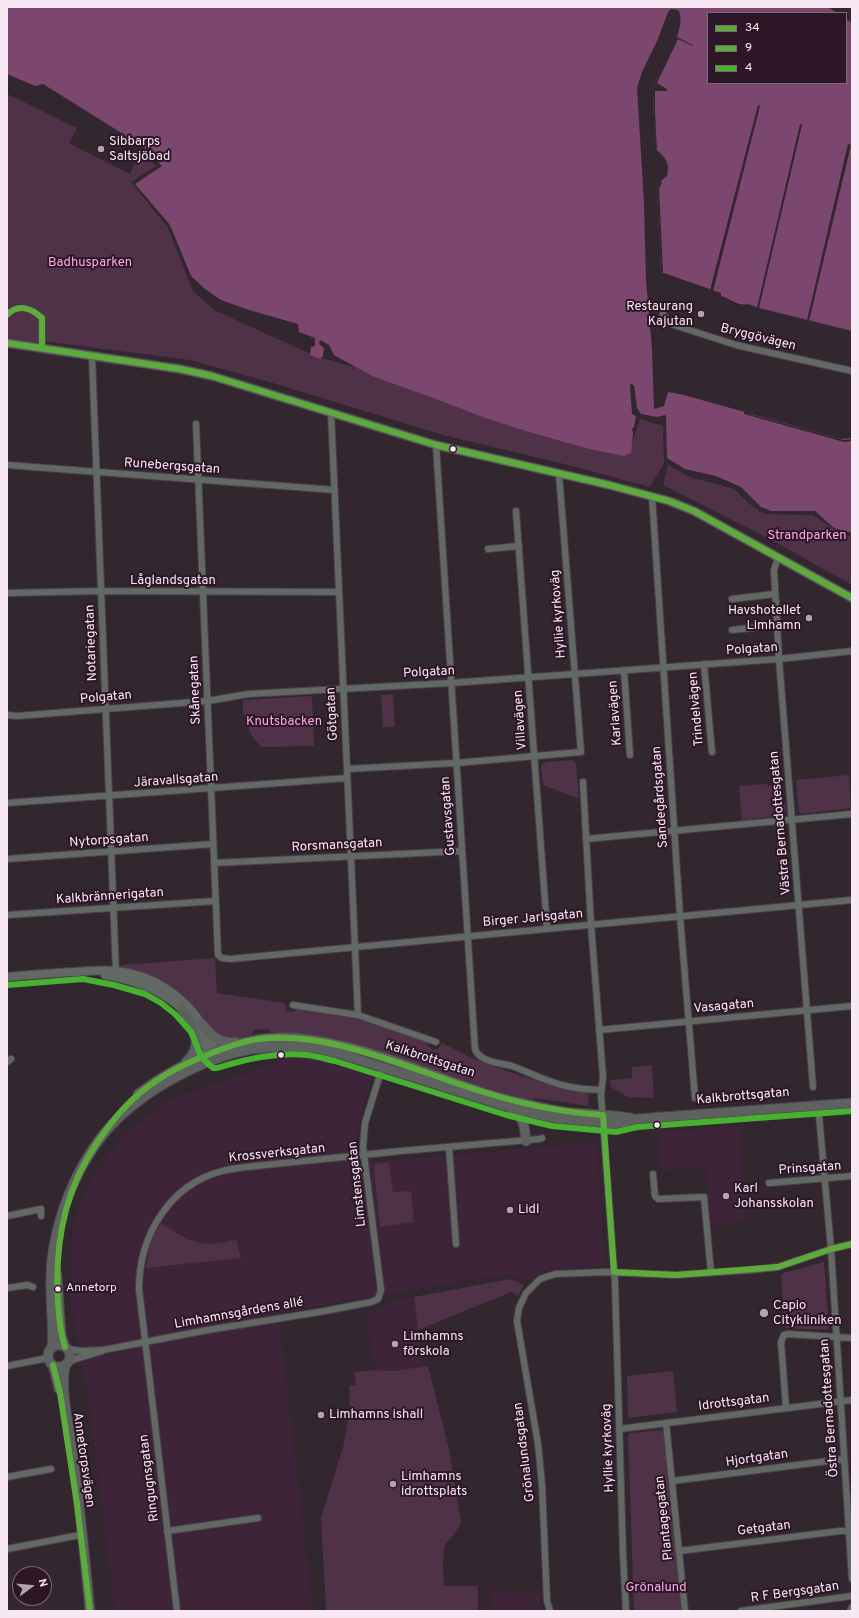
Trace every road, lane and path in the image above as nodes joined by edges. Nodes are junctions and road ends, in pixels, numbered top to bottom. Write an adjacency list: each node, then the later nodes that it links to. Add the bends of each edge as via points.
1 (663, 314): 6 (street, Bryggövägen, via 674,325 736,345)
2 (42, 318): 4 (street)
3 (7, 343): 4 (street)
4 (42, 348): 5 (street)
5 (92, 357): 7 (street, via 212,376); 11 (street, Notariegatan)
6 (852, 371)
7 (331, 412): 9 (street); 14 (street, Götgatan)
8 (196, 424): 13 (street, Skånegatan)
9 (436, 445): 12 (street); 36 (street, Gustavsgatan)
10 (7, 465): 11 (street, Runebergsgatan)
11 (96, 472): 13 (street, Runebergsgatan); 20 (street, Notariegatan)
12 (559, 474): 15 (street); 34 (street, Hyllie kyrkoväg)
13 (199, 480): 14 (street, Runebergsgatan); 21 (street, Skånegatan)
14 (334, 490): 22 (street, Götgatan)
15 (652, 496): 19 (street, via 694,511); 32 (street, Sandegårdsgatan)
16 (516, 510): 17 (street, Villavägen)
17 (519, 546): 18 (street); 35 (street, Villavägen)
18 (488, 549)
19 (778, 558): 24 (street, Västra Bernadottesgatan, via 774,570); 25 (street)
20 (101, 591): 21 (street, Låglandsgatan); 23 (street, Låglandsgatan); 39 (street, Notariegatan)
21 (203, 592): 22 (street, Låglandsgatan); 38 (street, Skånegatan)
22 (339, 592): 37 (street, Götgatan)
23 (7, 593)
24 (775, 594): 26 (street); 27 (street, Västra Bernadottesgatan)
25 (852, 598)
26 (732, 599)
27 (777, 625): 28 (street); 30 (street, Västra Bernadottesgatan)
28 (732, 630)
29 (852, 651): 30 (street, Polgatan)
30 (779, 659): 31 (street, Polgatan); 52 (street, Västra Bernadottesgatan)
31 (704, 664): 32 (street, Polgatan); 41 (street, Trindelvägen)
32 (663, 667): 33 (street, Polgatan); 53 (street, Sandegårdsgatan)
33 (624, 670): 34 (street, Polgatan); 42 (street, Karlavägen)
34 (574, 674): 35 (street, Polgatan); 43 (street, Hyllie kyrkoväg, via 581,752)
35 (528, 677): 36 (street, Polgatan); 43 (street, Villavägen)
36 (451, 683): 37 (street, Polgatan); 44 (street, Gustavsgatan)
37 (343, 688): 38 (street, Polgatan, via 248,694); 45 (street, Götgatan)
38 (208, 701): 39 (street, Polgatan); 48 (street, Skånegatan)
39 (106, 709): 40 (street, Polgatan); 49 (street, Notariegatan)
40 (7, 715)
41 (712, 752)
42 (630, 754)
43 (535, 757): 44 (street); 68 (street, Villavägen)
44 (456, 763): 45 (street); 56 (street, Gustavsgatan)
45 (347, 769): 46 (street, Götgatan)
46 (347, 778): 48 (street, Järavallsgatan); 58 (street, Götgatan)
47 (583, 782): 54 (street, Hyllie kyrkoväg)
48 (211, 789): 49 (street, Järavallsgatan); 55 (street, Skånegatan)
49 (110, 797): 50 (street, Järavallsgatan); 57 (street, Notariegatan)
50 (7, 803)
51 (852, 814): 52 (street)
52 (791, 820): 53 (street); 63 (street, Västra Bernadottesgatan)
53 (674, 831): 54 (street); 66 (street, Sandegårdsgatan)
54 (586, 839): 67 (street, Hyllie kyrkoväg)
55 (213, 844): 57 (street, Nytorpsgatan); 60 (street, Skånegatan)
56 (462, 851): 58 (street, Rorsmansgatan); 69 (street, Gustavsgatan)
57 (112, 853): 59 (street, Nytorpsgatan); 64 (street, Notariegatan)
58 (351, 856): 60 (street, Rorsmansgatan); 70 (street, Götgatan)
59 (7, 859)
60 (214, 863): 62 (street, Skånegatan)
61 (852, 900): 63 (street, Birger Jarlsgatan)
62 (215, 901): 64 (street, Kalkbrännerigatan); 71 (street, Skånegatan)
63 (798, 905): 66 (street, Birger Jarlsgatan); 77 (street, Västra Bernadottesgatan)
64 (114, 907): 65 (street, Kalkbrännerigatan); 72 (street, Notariegatan)
65 (7, 916)
66 (680, 916): 67 (street, Birger Jarlsgatan); 79 (street, Sandegårdsgatan)
67 (591, 925): 68 (street, Birger Jarlsgatan); 81 (street, Hyllie kyrkoväg)
68 (547, 928): 69 (street, Birger Jarlsgatan)
69 (468, 936): 70 (street, Birger Jarlsgatan); 88 (street, Gustavsgatan, via 476,1054 481,1058 546,1080)
70 (355, 947): 71 (street, Birger Jarlsgatan, via 230,959); 78 (street, Götgatan)
71 (218, 955)
72 (116, 974): 73 (street, via 83,971); 76 (street, via 165,996); 80 (street, via 141,976 162,986 186,1004)
73 (7, 977)
74 (293, 1005): 78 (street)
75 (852, 1006): 77 (street, Vasagatan)
76 (182, 1009): 84 (street, via 198,1028); 85 (main road, via 194,1028 197,1043 192,1056)
77 (807, 1010): 79 (street, Vasagatan); 87 (street, Västra Bernadottesgatan)
78 (358, 1015): 83 (street)
79 (688, 1021): 81 (street, Vasagatan); 89 (street, Sandegårdsgatan)
80 (202, 1024): 82 (main road, via 215,1038 227,1043); 84 (street)
81 (599, 1030): 88 (street, Hyllie kyrkoväg, via 603,1077)
82 (257, 1039): 84 (main road, Kalkbrottsgatan); 93 (main road, Kalkbrottsgatan, via 296,1038 319,1041 370,1054 519,1102)
83 (436, 1042)
84 (213, 1055): 85 (main road, Kalkbrottsgatan); 86 (main road, Kalkbrottsgatan, via 248,1050 308,1047 337,1053); 95 (main road, Annetorpsvägen, via 146,1096)
85 (180, 1067): 95 (main road, Kalkbrottsgatan, via 135,1097 116,1115)
86 (382, 1068): 91 (main road, Kalkbrottsgatan); 98 (street, Limstensgatan, via 365,1123)
87 (814, 1087)
88 (601, 1090): 93 (street, Hyllie kyrkoväg)
89 (695, 1098)
90 (852, 1103): 93 (main road, Kalkbrottsgatan, via 636,1119 615,1115)
91 (508, 1107): 93 (main road, Kalkbrottsgatan, via 554,1118); 96 (main road, via 521,1118)
92 (819, 1115): 101 (street, Östra Bernadottesgatan)
93 (603, 1119): 109 (street, Hyllie kyrkoväg)
94 (542, 1138): 96 (street, Krossverksgatan)
95 (100, 1139): 103 (main road, Annetorpsvägen, via 75,1182)
96 (526, 1141): 97 (street, Krossverksgatan)
97 (449, 1147): 98 (street, Krossverksgatan); 106 (street)
98 (364, 1155): 113 (street, Limstensgatan, via 381,1290); 116 (street, Krossverksgatan, via 222,1171 198,1181 178,1195 159,1217 143,1253 139,1289)
99 (653, 1174): 110 (street, via 655,1196 658,1199 704,1197)
100 (852, 1176): 101 (street, Prinsgatan)
101 (824, 1179): 102 (street, Prinsgatan); 108 (street, Östra Bernadottesgatan)
102 (769, 1183)
103 (65, 1206): 117 (main road, Annetorpsvägen, via 52,1266); 118 (main road, Annetorpsvägen, via 57,1261 57,1289 61,1334)
104 (7, 1216): 105 (street, via 41,1209)
105 (41, 1216)
106 (456, 1244)
107 (852, 1244): 108 (street)
108 (831, 1249): 110 (street, via 778,1267); 114 (street, Östra Bernadottesgatan)
109 (614, 1272): 110 (street, via 652,1275); 127 (street, Hyllie kyrkoväg); 145 (street, Grönalundsgatan, via 548,1275 535,1282 519,1308 517,1321 537,1437 547,1601)
110 (710, 1273)
111 (33, 1287): 112 (street, via 28,1285)
112 (7, 1288)
113 (378, 1299): 116 (street, Limhamnsgårdens allé, via 325,1311)
114 (836, 1337): 115 (street); 124 (street, Östra Bernadottesgatan); 125 (street, via 784,1335 781,1342)
115 (852, 1338)
116 (144, 1342): 119 (street, Limhamnsgårdens allé); 133 (street, Ringugnsgatan)
117 (52, 1348): 118 (main road); 120 (main road, Annetorpsvägen, via 48,1354)
118 (66, 1348): 119 (street, Limhamnsgårdens allé, via 82,1351); 121 (main road, Annetorpsvägen, via 70,1354)
119 (103, 1350): 121 (street, Limhamnsgårdens allé)
120 (51, 1362): 121 (main road, via 59,1367); 122 (street); 135 (main road, Annetorpsvägen, via 58,1384)
121 (66, 1364): 138 (main road, Annetorpsvägen, via 64,1393)
122 (7, 1366)
123 (852, 1400): 124 (street, Idrottsgatan)
124 (841, 1402): 125 (street, Idrottsgatan); 128 (street, Östra Bernadottesgatan)
125 (786, 1408): 126 (street, Idrottsgatan)
126 (666, 1423): 127 (street, Idrottsgatan); 131 (street, Plantagegatan)
127 (619, 1429): 146 (street, Hyllie kyrkoväg)
128 (844, 1459): 131 (street, Hjortgatan); 134 (street, Östra Bernadottesgatan)
129 (50, 1469): 130 (street)
130 (7, 1477)
131 (672, 1482): 137 (street, Plantagegatan)
132 (258, 1518): 133 (street)
133 (167, 1531): 144 (street, Ringugnsgatan)
134 (850, 1531): 137 (street, Getgatan); 139 (street, Östra Bernadottesgatan)
135 (80, 1535): 136 (street); 138 (main road, Annetorpsvägen)
136 (7, 1549)
137 (679, 1551): 147 (street, Plantagegatan)
138 (85, 1558): 143 (main road, Annetorpsvägen)
139 (852, 1579)
140 (852, 1596): 142 (street, R F Bergsgatan)
141 (852, 1606): 149 (street)
142 (764, 1610): 148 (street, R F Bergsgatan)
143 (90, 1611)
144 (177, 1611)
145 (550, 1611)
146 (626, 1611)
147 (685, 1611)
148 (741, 1611)
149 (850, 1611)

